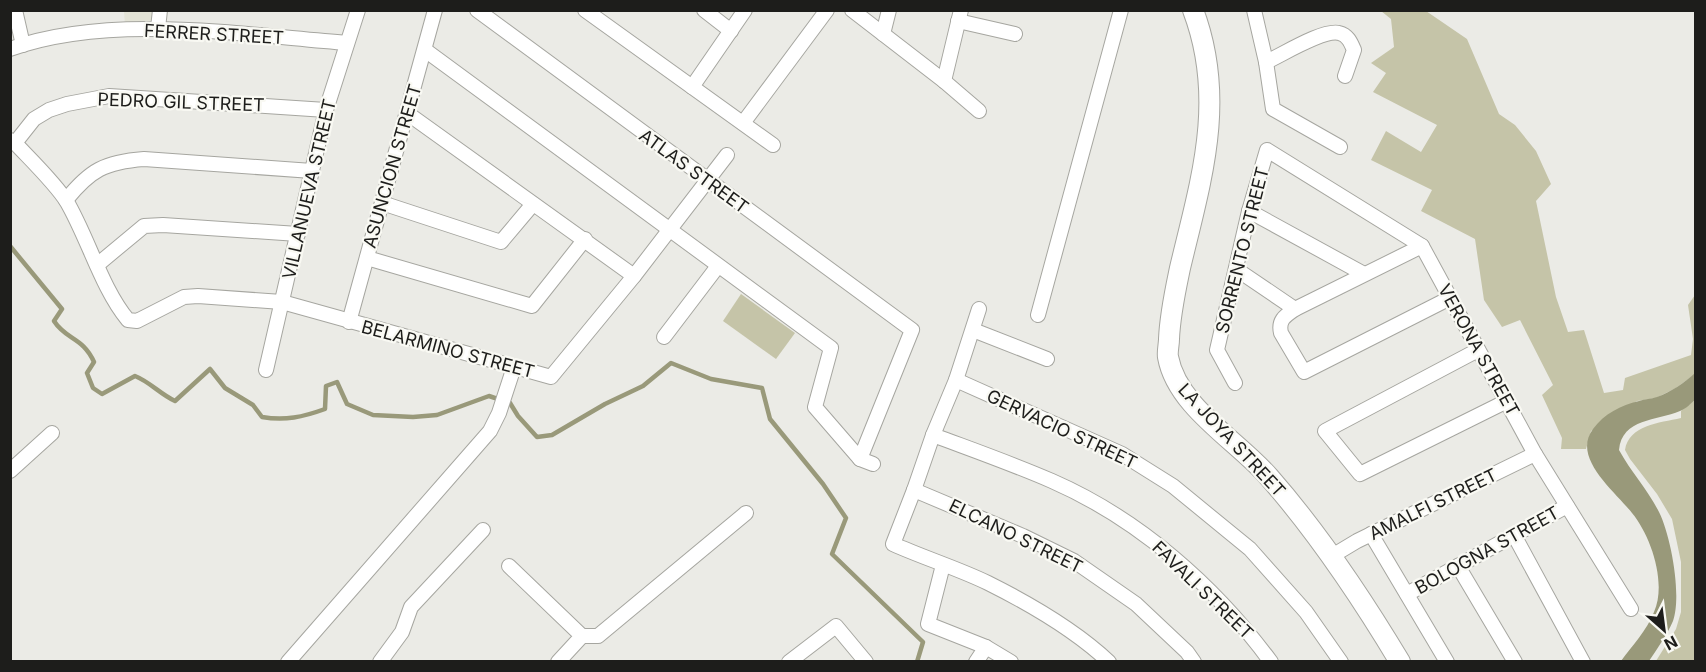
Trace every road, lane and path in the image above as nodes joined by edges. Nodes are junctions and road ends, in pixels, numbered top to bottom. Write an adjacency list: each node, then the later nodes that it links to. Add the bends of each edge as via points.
1 (15, 10): 21 (street)
2 (160, 10): 16 (street)
3 (358, 10): 20 (street, VILLANUEVA STREET)
4 (435, 10): 22 (street, ASUNCION STREET)
5 (477, 10): 37 (street, ATLAS STREET)
6 (585, 10): 26 (street)
7 (704, 10): 17 (street)
8 (746, 10): 17 (street)
9 (827, 10): 30 (street)
10 (852, 10): 18 (street)
11 (889, 10): 18 (street)
12 (1121, 10): 56 (street)
13 (1193, 10): 77 (street, LA JOYA STREET, via 1208,62 1208,141 1170,312 1168,357 1178,384 1193,403 1268,476)
14 (1254, 10): 23 (street)
15 (960, 16): 19 (street); 25 (street)
16 (158, 28): 20 (street, FERRER STREET); 21 (street, FERRER STREET, via 85,33)
17 (731, 31): 26 (street)
18 (883, 34): 25 (street)
19 (1015, 34)
20 (347, 43): 27 (street, VILLANUEVA STREET)
21 (17, 47)
22 (424, 50): 29 (street, ASUNCION STREET); 42 (street)
23 (1266, 62): 24 (street, via 1328,32 1341,33 1354,50); 33 (street, via 1273,110)
24 (1345, 76)
25 (944, 81): 28 (street)
26 (692, 87): 30 (street)
27 (326, 110): 31 (street, PEDRO GIL STREET, via 109,96 49,110); 36 (street, VILLANUEVA STREET)
28 (979, 111)
29 (407, 112): 39 (street, ASUNCION STREET); 40 (street)
30 (743, 123): 32 (street)
31 (13, 141): 38 (street)
32 (773, 145)
33 (1340, 147)
34 (1267, 150): 41 (street, SORRENTO STREET); 45 (street, VERONA STREET)
35 (727, 155): 37 (street, BELARMINO STREET)
36 (312, 171): 38 (street, via 127,160 93,172); 43 (street, VILLANUEVA STREET)
37 (707, 180): 42 (street, BELARMINO STREET); 48 (street, ATLAS STREET, via 912,330 867,461 815,407 831,348)
38 (66, 200): 47 (street)
39 (382, 203): 40 (street, via 501,242); 46 (street, ASUNCION STREET)
40 (533, 204): 44 (street)
41 (1249, 211): 49 (street, SORRENTO STREET); 50 (street)
42 (668, 230): 48 (street); 51 (street, BELARMINO STREET)
43 (298, 234): 47 (street, via 144,226); 53 (street, VILLANUEVA STREET)
44 (585, 239): 46 (street, via 532,306); 51 (street)
45 (1422, 246): 50 (street); 52 (street, VERONA STREET)
46 (367, 258): 57 (street, ASUNCION STREET)
47 (97, 265): 53 (street, BELARMINO STREET, via 128,320 137,321 184,297)
48 (718, 266): 59 (street)
49 (1236, 269): 55 (street); 65 (street, SORRENTO STREET, via 1217,350)
50 (1364, 274): 55 (street)
51 (634, 276): 62 (street, BELARMINO STREET, via 551,377)
52 (1450, 298): 55 (street, via 1304,372 1279,326); 60 (street, VERONA STREET)
53 (282, 302): 57 (street, BELARMINO STREET); 63 (street, VILLANUEVA STREET)
54 (980, 309): 58 (street)
55 (1295, 309)
56 (1038, 315)
57 (349, 322): 62 (street, BELARMINO STREET)
58 (973, 330): 61 (street); 64 (street)
59 (664, 337)
60 (1478, 350): 66 (street, VERONA STREET); 66 (street, via 1325,431 1360,474)
61 (1047, 358)
62 (514, 366): 86 (street, via 490,432)
63 (266, 370)
64 (956, 380): 68 (street); 96 (street, GERVACIO STREET, via 1122,454 1173,486 1250,549 1306,612)
65 (1235, 383)
66 (1507, 401): 69 (street, VERONA STREET)
67 (52, 433): 70 (street)
68 (933, 435): 71 (street); 95 (street, FAVALI STREET, via 1053,481 1156,542 1250,633)
69 (1535, 454): 72 (street, VERONA STREET); 75 (street, AMALFI STREET)
70 (10, 471)
71 (914, 490): 79 (street, via 893,544); 94 (street, ELCANO STREET, via 1074,561 1136,604)
72 (1568, 506): 76 (street, BOLOGNA STREET); 82 (street, VERONA STREET)
73 (746, 513): 83 (street, via 598,636)
74 (483, 530): 87 (street, via 411,607 402,632)
75 (1371, 534): 77 (street, AMALFI STREET); 81 (street)
76 (1514, 535): 80 (street, BOLOGNA STREET); 85 (street)
77 (1332, 556): 97 (street, LA JOYA STREET)
78 (509, 566): 83 (street)
79 (943, 566): 84 (street, via 928,624); 93 (street, via 987,583 1051,618)
80 (1458, 566): 81 (street, BOLOGNA STREET); 99 (street)
81 (1407, 594): 98 (street)
82 (1630, 609)
83 (582, 636): 88 (street)
84 (986, 647): 91 (street); 92 (street)
85 (1582, 659)
86 (288, 662)
87 (380, 662)
88 (558, 662)
89 (789, 662): 90 (street, via 836,626)
90 (866, 662)
91 (976, 662)
92 (1011, 662)
93 (1108, 662)
94 (1194, 662)
95 (1271, 662)
96 (1341, 662)
97 (1400, 662)
98 (1447, 662)
99 (1515, 662)

